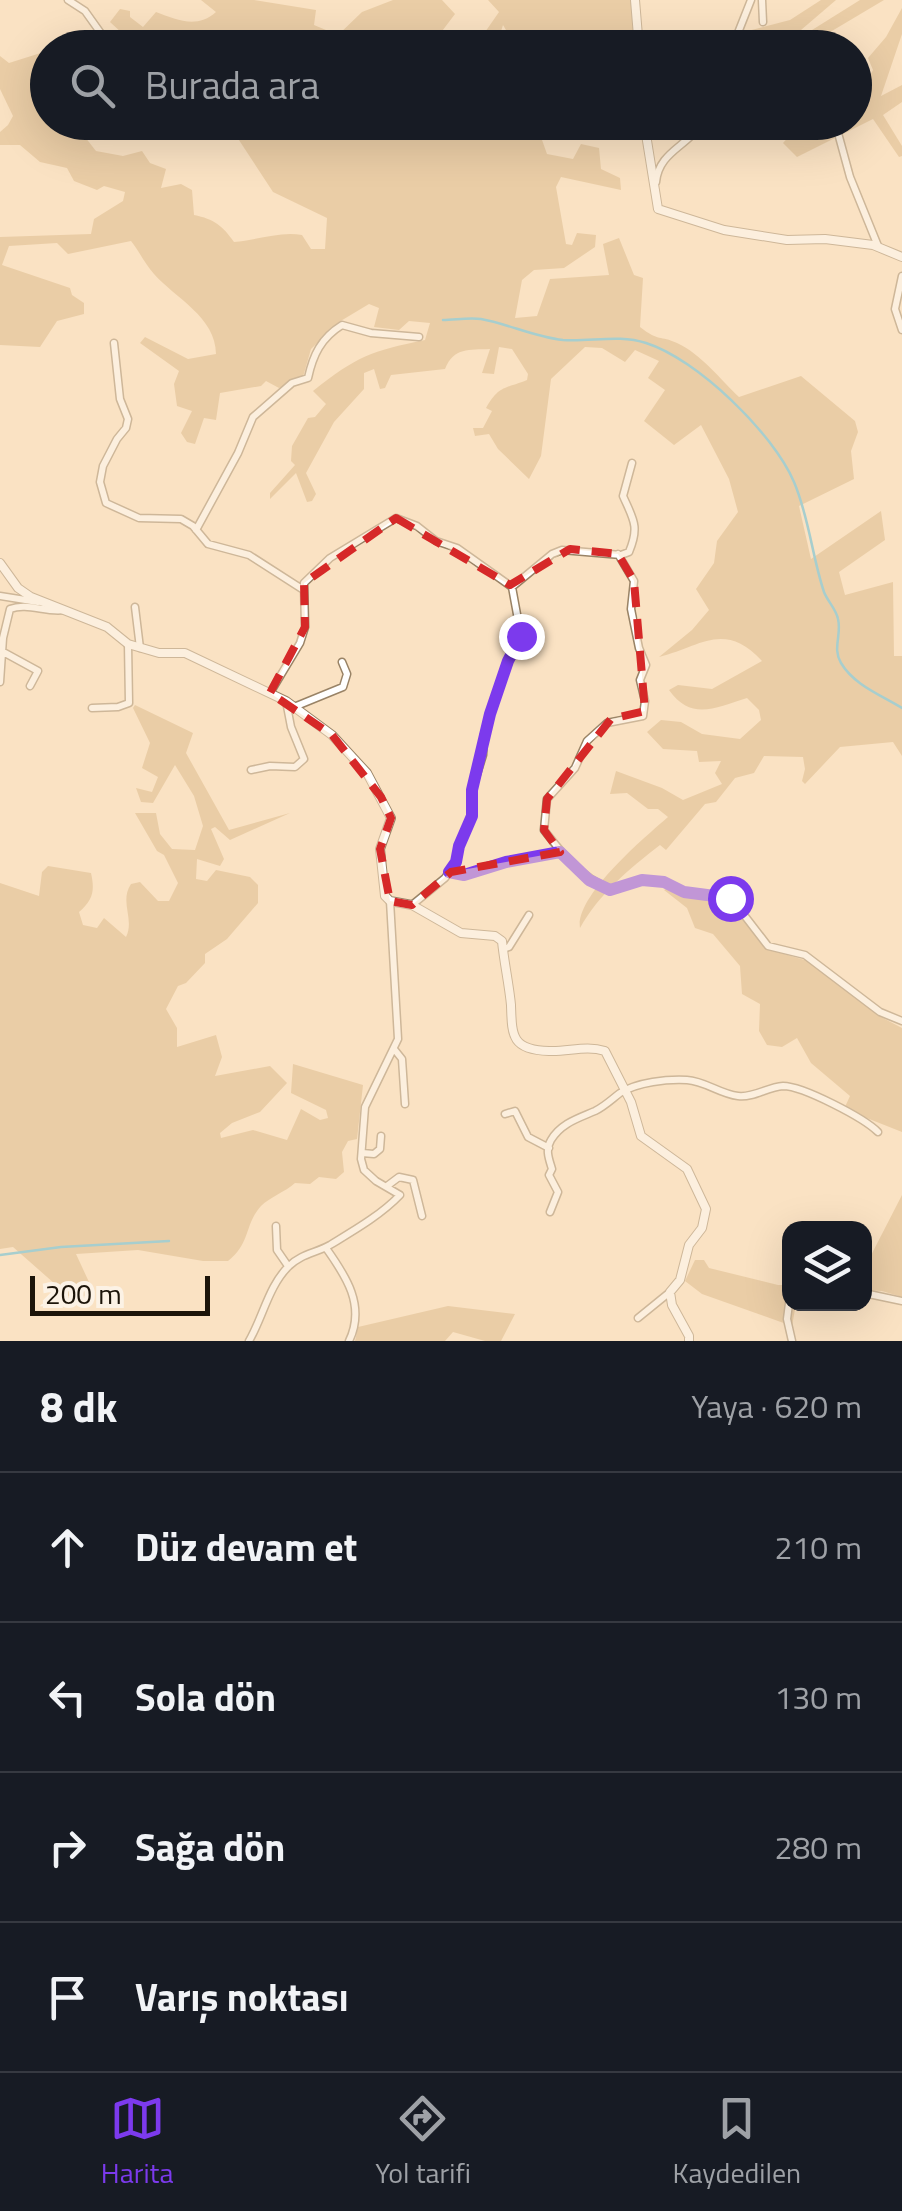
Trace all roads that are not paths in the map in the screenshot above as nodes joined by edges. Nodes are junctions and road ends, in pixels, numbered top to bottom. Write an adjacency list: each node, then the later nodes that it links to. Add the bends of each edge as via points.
1 (68, 0): 6 (street)
2 (635, 0): 7 (street)
3 (750, 0): 8 (street)
4 (762, 0): 5 (street)
5 (763, 22)
6 (99, 30)
7 (638, 30)
8 (739, 30)
9 (647, 140): 12 (street)
10 (687, 140): 12 (street, via 662,160)
11 (840, 140): 13 (street)
12 (655, 194): 13 (street, via 658,209 724,230)
13 (878, 248): 14 (street)
14 (902, 257)
15 (902, 276): 16 (street, via 895,309)
16 (902, 330)
17 (420, 337): 20 (street, via 335,330 311,360 308,378 253,416)
18 (114, 343): 20 (street, via 128,419 104,466 102,497 131,515 180,518)
19 (632, 462): 21 (street, via 623,496 636,532 628,552)
20 (196, 530): 24 (street, via 208,544 249,555)
21 (618, 554): 23 (street, via 562,550); 39 (street, via 634,581 631,608 646,665 640,680 645,710 643,716 607,723 546,799 544,830)
22 (0, 563): 26 (street, via 18,588)
23 (512, 587): 24 (street, via 457,548 396,518 330,558); 40 (street, via 521,636 490,714 472,816)
24 (302, 588): 35 (street, via 300,644)
25 (0, 596): 26 (street)
26 (49, 604): 28 (street)
27 (135, 606): 30 (street)
28 (65, 610): 29 (street); 31 (street, via 10,609)
29 (128, 644): 30 (street); 37 (street, via 128,703)
30 (140, 648): 35 (street, via 185,653)
31 (4, 652): 33 (street); 34 (street, via 38,671)
32 (342, 662): 36 (street, via 343,687)
33 (0, 682)
34 (30, 686)
35 (270, 693): 36 (street)
36 (290, 704): 38 (street, via 304,759 295,767); 41 (street, via 332,735 381,797 391,818 380,850)
37 (92, 708)
38 (251, 770)
39 (560, 852): 40 (street, via 464,875); 45 (street, via 610,890 642,880 730,898 768,946 805,955)
40 (449, 872): 42 (street)
41 (390, 901): 42 (street); 46 (street)
42 (412, 905): 44 (street, via 461,933 496,936)
43 (528, 915): 44 (street)
44 (503, 949): 47 (street, via 515,1039 549,1051 605,1051)
45 (902, 1021)
46 (394, 1049): 48 (street, via 402,1059); 53 (street, via 365,1107)
47 (624, 1090): 50 (street, via 684,1080 746,1096 783,1086 805,1090); 52 (street, via 564,1126); 60 (street, via 641,1136 687,1169 706,1210)
48 (405, 1104)
49 (505, 1114): 52 (street, via 514,1111 528,1137)
50 (878, 1132)
51 (381, 1136): 53 (street, via 374,1154)
52 (549, 1148): 55 (street, via 549,1175 558,1192)
53 (362, 1153): 54 (street, via 364,1170)
54 (387, 1186): 56 (street, via 399,1177 412,1180); 58 (street, via 400,1195)
55 (550, 1212)
56 (422, 1216)
57 (276, 1226): 59 (street, via 276,1250)
58 (326, 1248): 59 (street); 66 (street, via 356,1303)
59 (288, 1266): 65 (street)
60 (670, 1292): 64 (street); 67 (street)
61 (872, 1295): 62 (street)
62 (902, 1301)
63 (788, 1311): 68 (street)
64 (638, 1318)
65 (249, 1341)
66 (349, 1341)
67 (689, 1341)
68 (792, 1341)

